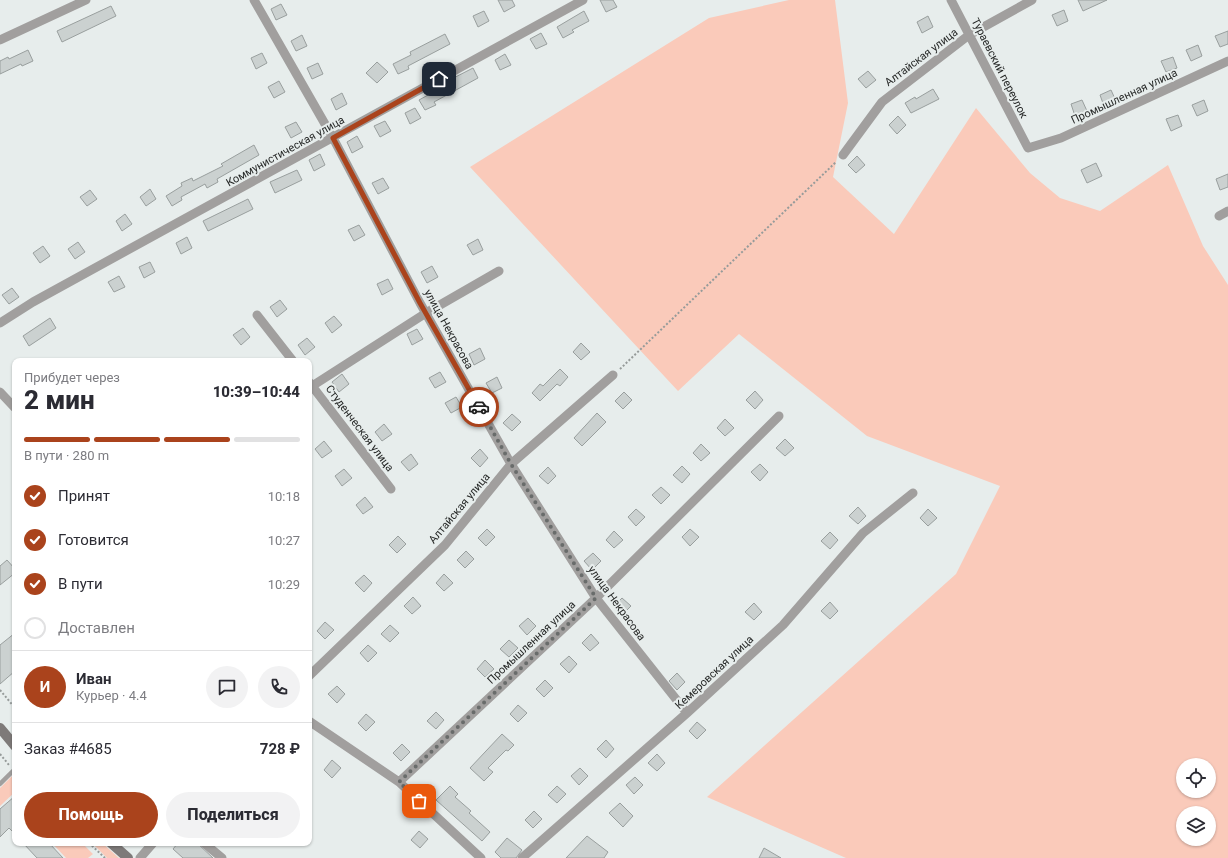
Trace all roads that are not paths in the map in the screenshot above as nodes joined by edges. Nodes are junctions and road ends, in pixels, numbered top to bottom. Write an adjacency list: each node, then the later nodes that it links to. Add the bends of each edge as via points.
1 (86, 0): 7 (street)
2 (254, 0): 9 (street, улица Некрасова)
3 (583, 0): 9 (street, Коммунистическая улица)
4 (951, 0): 6 (street, Тураевский переулок)
5 (1032, 0): 6 (street, Алтайская улица)
6 (969, 35): 10 (street, Тураевский переулок); 11 (street, Алтайская улица, via 882,102)
7 (0, 40)
8 (1228, 61): 10 (street, Промышленная улица, via 1061,138)
9 (333, 138): 15 (street, улица Некрасова); 17 (street, Коммунистическая улица, via 40,298)
10 (1028, 148)
11 (843, 155)
12 (1228, 211): 13 (street)
13 (1219, 216)
14 (499, 271): 15 (street)
15 (426, 314): 20 (street); 25 (street, улица Некрасова)
16 (257, 315): 18 (street)
17 (0, 323)
18 (291, 358)
19 (613, 375): 25 (street, Алтайская улица)
20 (312, 384)
21 (312, 388): 26 (street, Студенческая улица)
22 (0, 392): 23 (street)
23 (12, 405)
24 (779, 416): 28 (street, Промышленная улица)
25 (511, 464): 28 (street, улица Некрасова); 29 (street, Алтайская улица, via 445,545)
26 (391, 489)
27 (913, 493): 30 (street, Кемеровская улица, via 863,533 783,625)
28 (596, 598): 30 (street, улица Некрасова); 35 (street, Промышленная улица)
29 (312, 673)
30 (687, 714): 44 (street, Кемеровская улица)
31 (312, 722): 35 (street)
32 (0, 728): 33 (main road)
33 (12, 742)
34 (12, 772): 36 (lane)
35 (399, 782): 43 (street)
36 (0, 784)
37 (114, 846): 40 (main road)
38 (151, 846): 41 (street)
39 (208, 846): 42 (street)
40 (128, 858)
41 (140, 858)
42 (222, 858)
43 (481, 858)
44 (522, 858)

